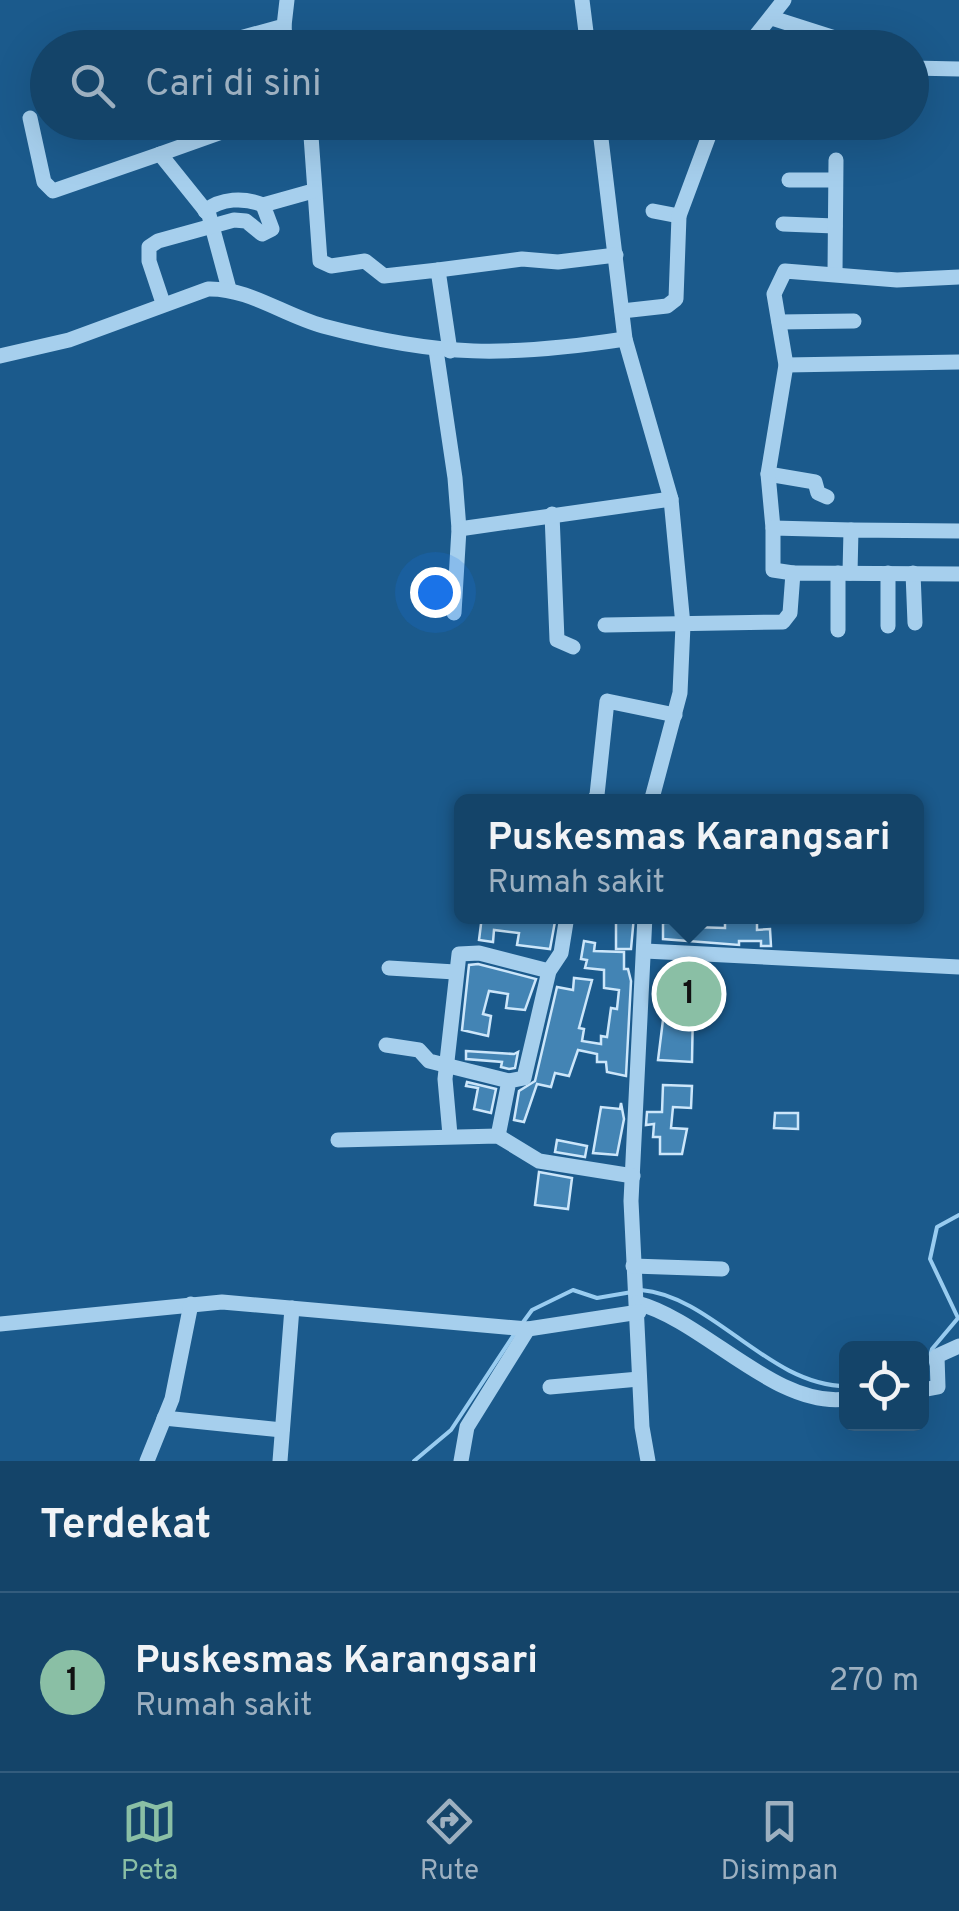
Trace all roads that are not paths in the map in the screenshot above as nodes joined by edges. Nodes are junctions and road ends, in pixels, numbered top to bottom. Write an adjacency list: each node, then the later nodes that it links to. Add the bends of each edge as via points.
1 (287, 0): 5 (street)
2 (582, 0): 8 (street)
3 (784, 0): 4 (street)
4 (772, 18): 9 (street); 10 (street)
5 (284, 26): 6 (street); 7 (street)
6 (273, 30)
7 (284, 30)
8 (586, 30)
9 (762, 30)
10 (810, 30)
11 (929, 68): 12 (street)
12 (959, 69)
13 (35, 140): 18 (street, via 44,182 53,191)
14 (199, 140): 18 (street)
15 (311, 140): 22 (street)
16 (601, 140): 29 (street)
17 (707, 140): 25 (street)
18 (160, 154): 26 (street)
19 (836, 160): 21 (street)
20 (788, 180): 21 (street)
21 (836, 180): 28 (street)
22 (312, 190): 23 (street); 30 (street, via 320,260 330,266 367,262 384,276)
23 (263, 205): 26 (street, via 213,204); 26 (street, via 272,228 262,234 246,221)
24 (653, 211): 25 (street)
25 (679, 216): 35 (street, via 676,299)
26 (209, 218): 33 (street); 34 (street, via 150,247)
27 (783, 224): 28 (street)
28 (835, 226): 31 (street)
29 (616, 255): 30 (street); 35 (street)
30 (438, 270): 39 (street)
31 (835, 273): 32 (street); 37 (street, via 785,271 774,294)
32 (959, 278)
33 (229, 288): 34 (street); 39 (street, via 292,318)
34 (163, 302): 40 (street, via 69,340)
35 (622, 312): 38 (street)
36 (854, 321): 37 (street)
37 (779, 322): 42 (street)
38 (625, 339): 39 (street, via 511,354); 45 (street)
39 (442, 351): 48 (street)
40 (0, 356)
41 (959, 362): 42 (street)
42 (786, 365): 43 (street)
43 (768, 474): 44 (street, via 815,482); 47 (street)
44 (827, 496)
45 (671, 499): 46 (street); 58 (street)
46 (552, 514): 48 (street); 62 (street, via 557,640)
47 (773, 528): 49 (street); 54 (street, via 774,570)
48 (458, 530): 56 (street)
49 (852, 530): 50 (street); 51 (street)
50 (959, 532)
51 (844, 573): 52 (street); 54 (street); 61 (street)
52 (888, 573): 53 (street); 60 (street)
53 (913, 573): 55 (street); 57 (street)
54 (793, 574): 58 (street, via 790,613 783,622)
55 (959, 574)
56 (454, 613)
57 (914, 622)
58 (683, 625): 59 (street); 63 (street)
59 (605, 626)
60 (888, 626)
61 (838, 630)
62 (573, 647)
63 (675, 715): 64 (street, via 606,702); 65 (street)
64 (597, 794)
65 (653, 794)
66 (566, 924): 71 (street)
67 (645, 924): 68 (street)
68 (644, 952): 69 (street); 79 (street)
69 (959, 967)
70 (389, 968): 72 (street)
71 (549, 971): 72 (street, via 465,950); 75 (street, via 524,1078)
72 (455, 972): 74 (street)
73 (386, 1046): 74 (street, via 419,1050)
74 (446, 1065): 75 (street); 76 (street)
75 (509, 1081): 77 (street)
76 (450, 1135): 77 (street); 78 (street)
77 (498, 1136): 79 (street, via 586,1170)
78 (338, 1140)
79 (633, 1176): 80 (street)
80 (633, 1266): 81 (street); 82 (street)
81 (722, 1269)
82 (636, 1299): 86 (street); 88 (street); 91 (street, via 813,1399)
83 (191, 1304): 84 (street); 85 (street); 92 (street)
84 (292, 1308): 86 (street); 93 (street)
85 (0, 1324)
86 (527, 1328): 96 (street, via 467,1427)
87 (959, 1346): 90 (street, via 937,1356 938,1386)
88 (639, 1378): 89 (street); 97 (street)
89 (550, 1387)
90 (929, 1388)
91 (839, 1400)
92 (164, 1418): 93 (street); 94 (street)
93 (282, 1430): 95 (street)
94 (148, 1461)
95 (280, 1461)
96 (461, 1461)
97 (648, 1461)

